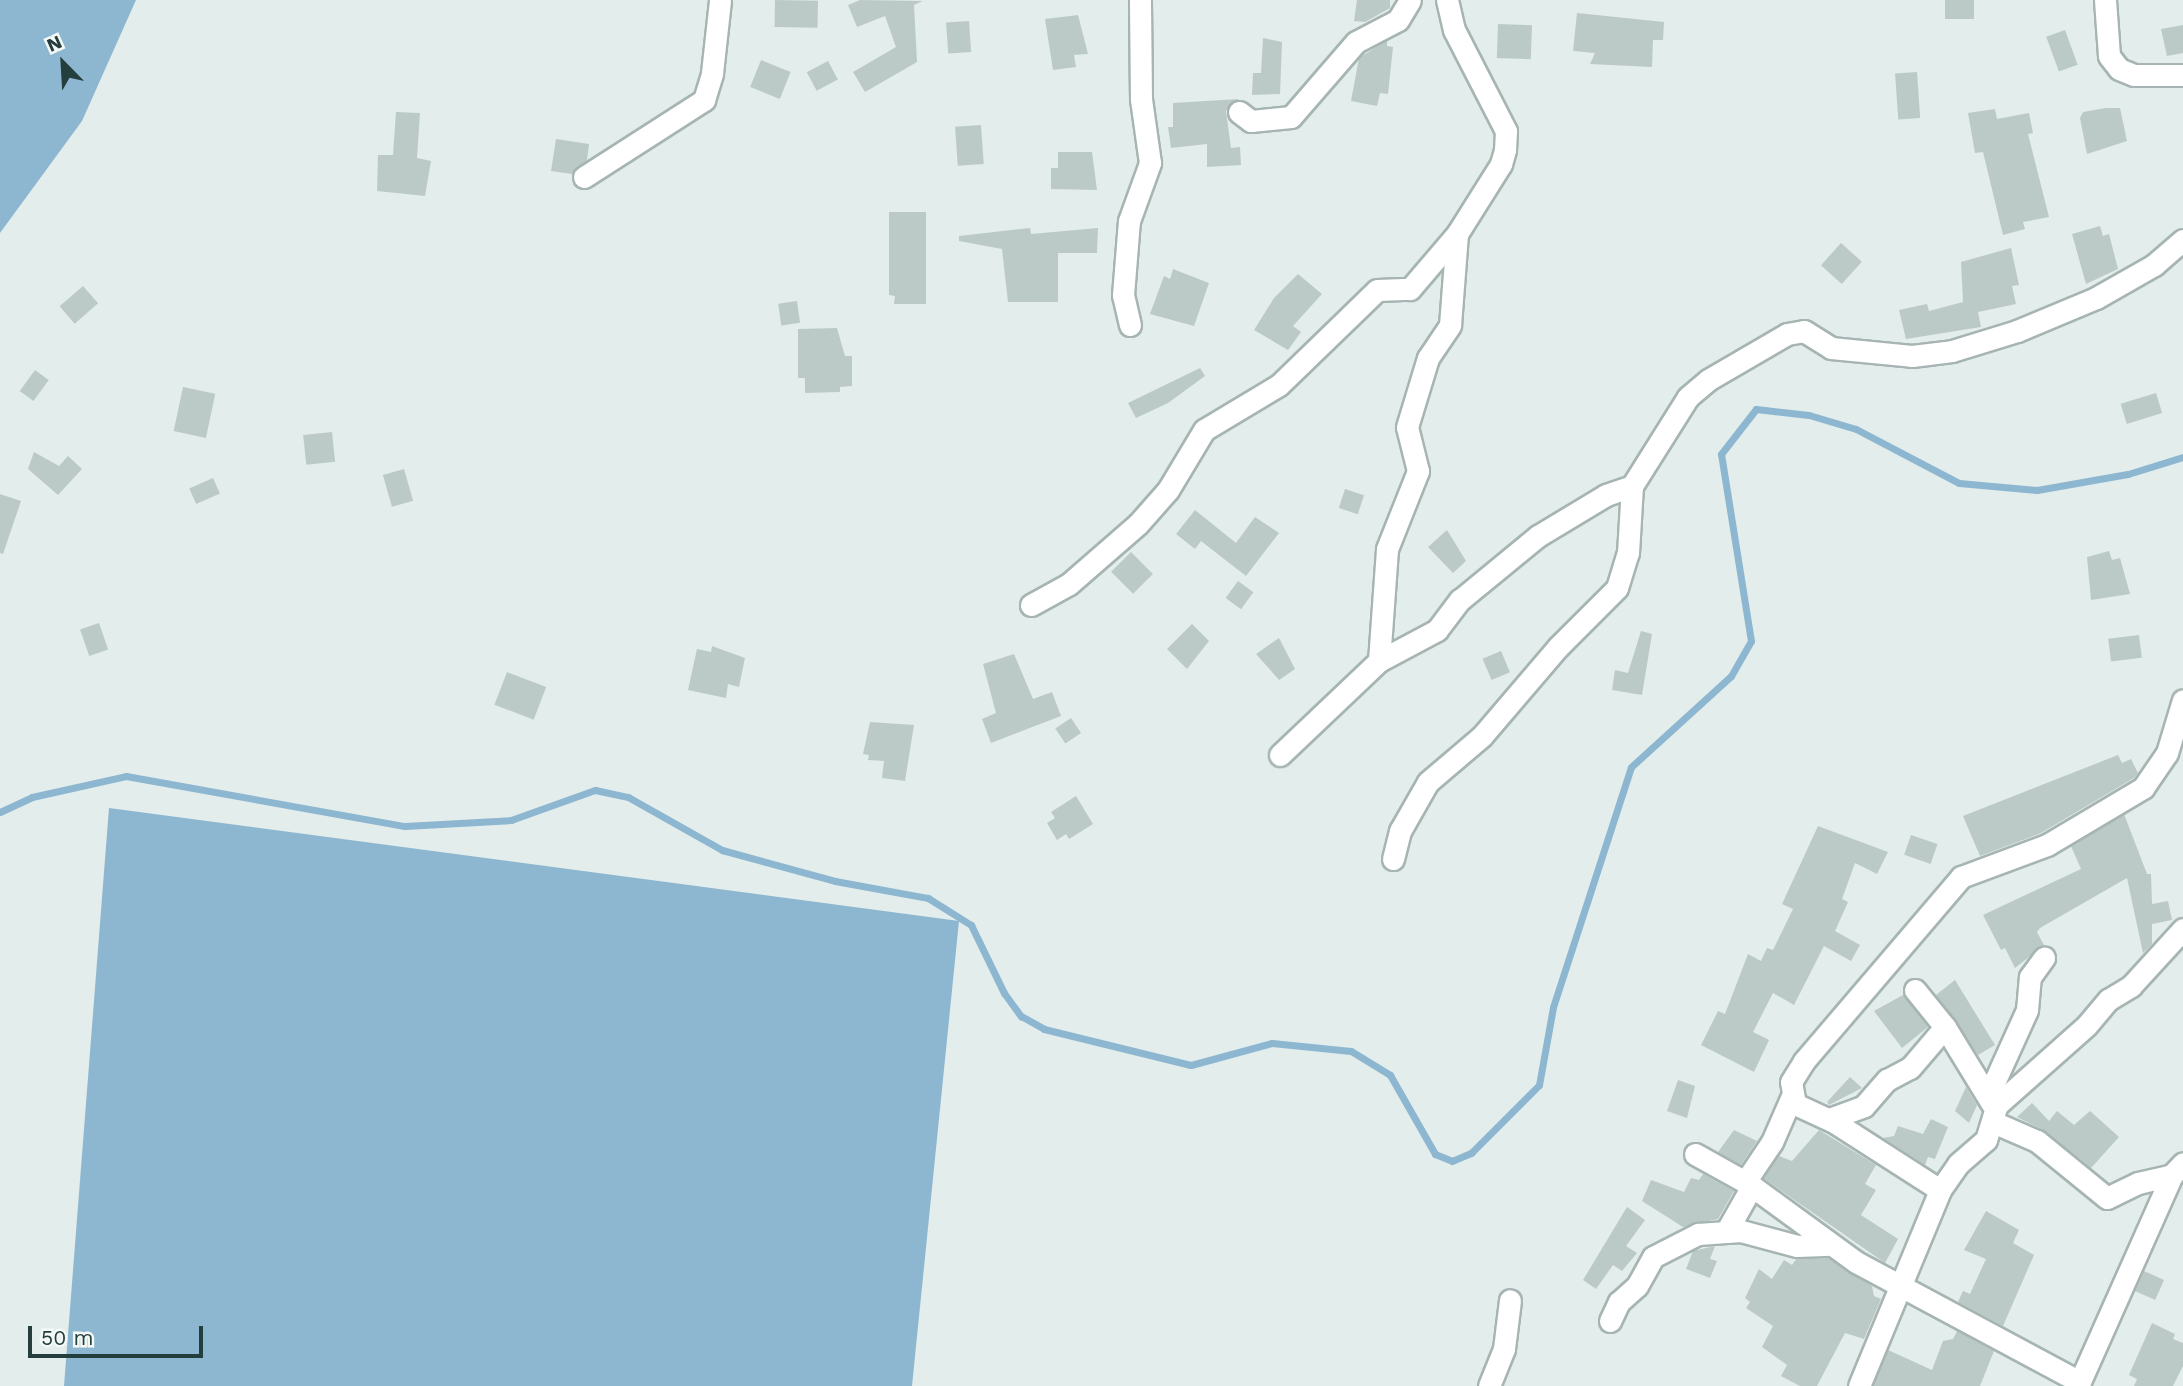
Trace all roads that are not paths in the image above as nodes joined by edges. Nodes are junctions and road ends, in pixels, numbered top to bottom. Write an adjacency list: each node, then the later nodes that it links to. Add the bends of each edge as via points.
1 (720, 0): 8 (street, via 712,73 704,100)
2 (1140, 0): 11 (street, via 1141,99 1150,163 1129,221 1123,295)
3 (1410, 0): 7 (street, via 1398,20 1356,42 1291,117 1251,121)
4 (1447, 0): 9 (street, via 1454,30 1507,138 1501,164)
5 (2105, 0): 6 (street, via 2109,56 2119,69 2134,75)
6 (2183, 75)
7 (1238, 112)
8 (583, 177)
9 (1457, 234): 13 (street, via 1410,289 1377,290 1279,386 1204,430 1168,490 1138,524 1069,584); 14 (street, via 1450,325 1428,358 1407,427 1418,471 1387,549)
10 (2183, 240): 12 (street, via 2154,265 2096,298 2017,331 1952,351 1912,356 1856,351 1831,348 1804,331 1787,334 1708,380 1688,397)
11 (1130, 325)
12 (1632, 485): 14 (street, via 1606,495 1538,536 1460,600 1437,630); 17 (street, via 1628,553 1617,588 1558,647 1482,736 1428,782 1400,831)
13 (1031, 605)
14 (1379, 662): 16 (street)
15 (2183, 700): 22 (street, via 2167,753 2143,788 2088,824 2024,855 1975,870 1951,887 1804,1061 1791,1082)
16 (1280, 755)
17 (1394, 859)
18 (2183, 929): 23 (street, via 2131,986 2108,1000)
19 (2044, 958): 23 (street, via 2030,977 2027,1010)
20 (1915, 990): 21 (street)
21 (1945, 1027): 23 (street); 24 (street, via 1910,1068 1887,1080 1864,1106)
22 (1792, 1096): 24 (street, via 1802,1108); 27 (street)
23 (1992, 1109): 26 (street, via 2107,1198); 28 (street, via 1986,1140 1958,1164)
24 (1829, 1119): 28 (street)
25 (1695, 1154): 27 (street)
26 (2178, 1169): 34 (street)
27 (1749, 1184): 29 (street); 30 (street)
28 (1940, 1190): 31 (street)
29 (1726, 1232): 30 (street, via 1751,1233 1797,1246); 33 (street, via 1698,1234 1653,1256)
30 (1830, 1245): 31 (street)
31 (1898, 1286): 34 (street); 36 (street)
32 (1510, 1300): 35 (street, via 1504,1349)
33 (1610, 1321)
34 (2079, 1384)
35 (1489, 1386)
36 (1859, 1386)

